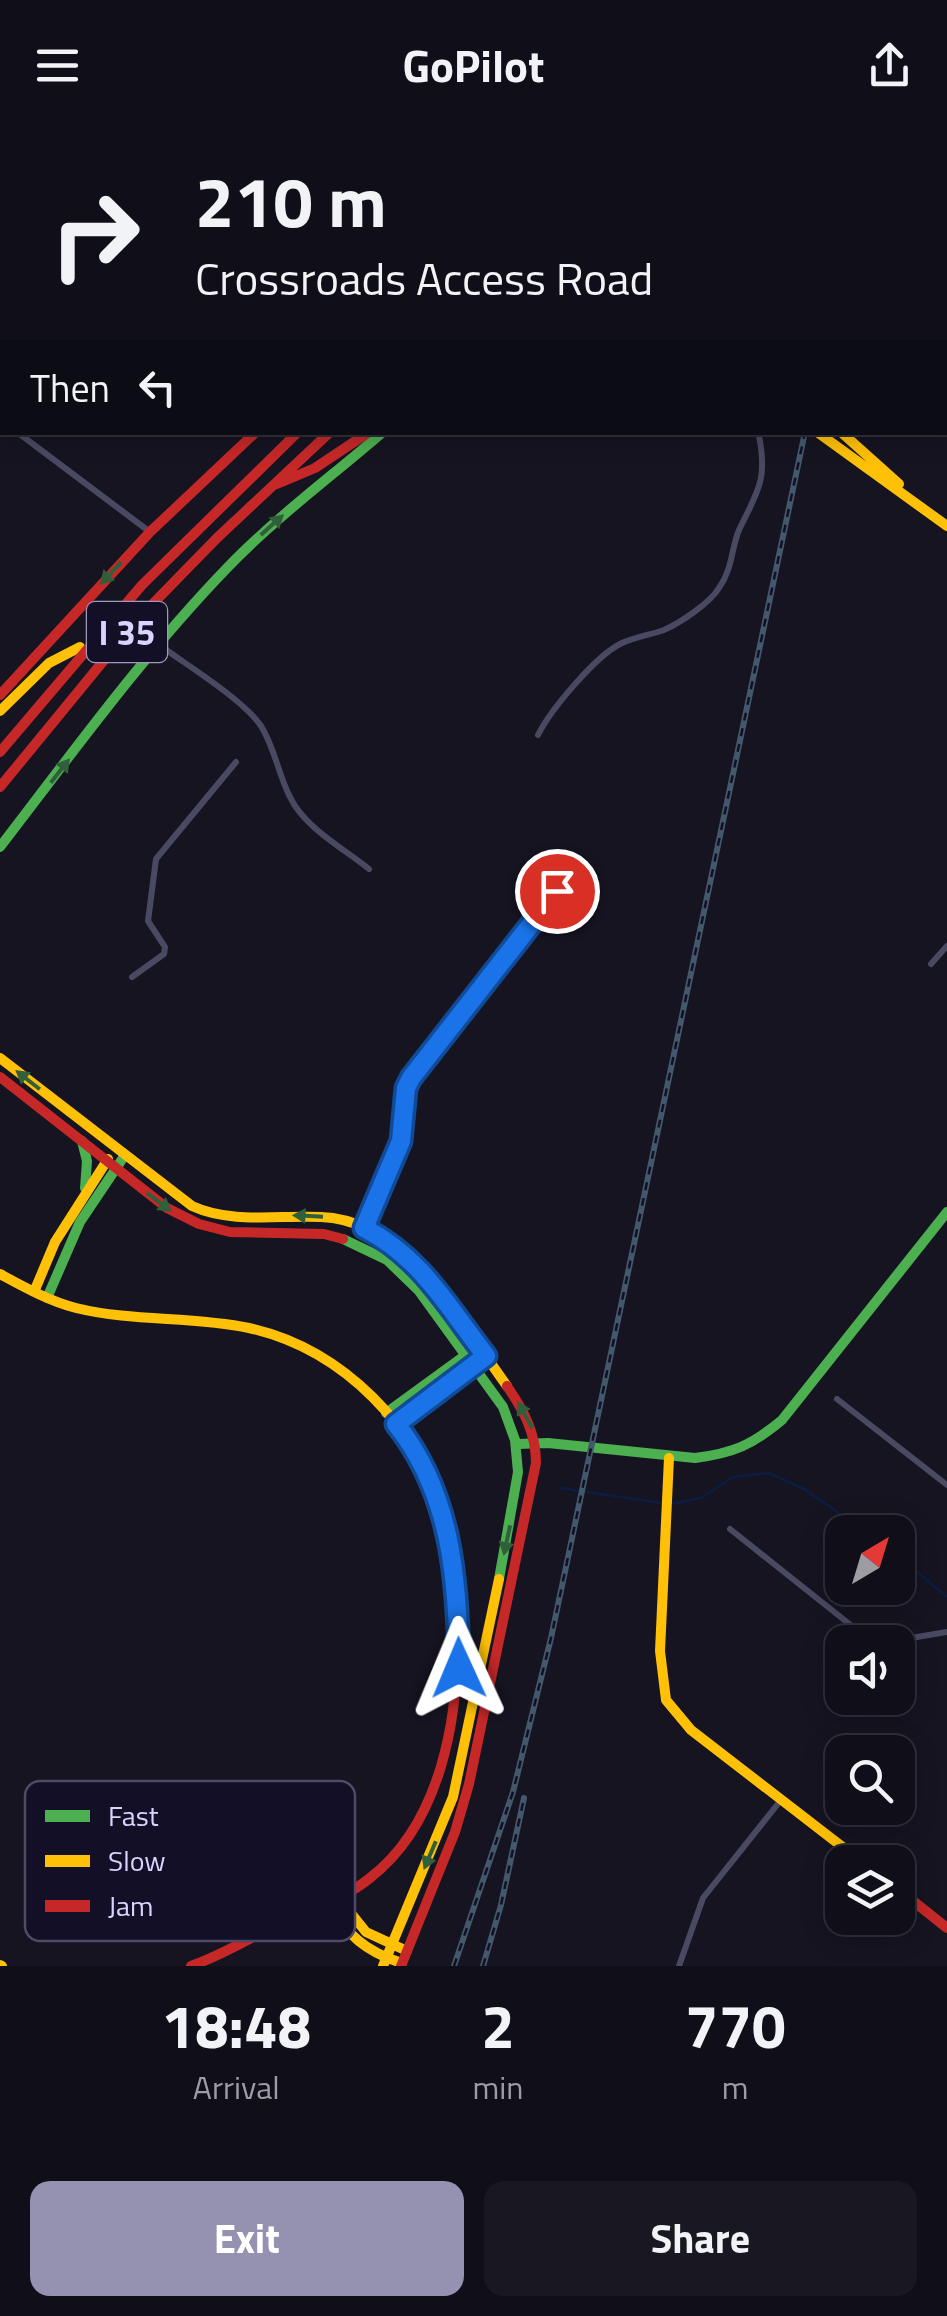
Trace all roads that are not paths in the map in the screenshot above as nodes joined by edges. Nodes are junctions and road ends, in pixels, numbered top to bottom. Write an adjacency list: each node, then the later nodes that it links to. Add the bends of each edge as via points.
1 (21, 435): 15 (street)
2 (253, 435): 15 (main road)
3 (285, 435): 11 (main road)
4 (295, 435): 11 (main road, I 35)
5 (327, 435): 12 (main road, I 35)
6 (364, 435): 12 (main road, via 315,468)
7 (379, 435): 17 (main road, one-way to 7, via 265,531)
8 (758, 435): 20 (street, via 763,477 718,591 670,628 619,644)
9 (821, 435): 13 (main road)
10 (844, 435): 13 (main road)
11 (254, 472): 16 (main road, I 35)
12 (268, 488): 23 (main road, I 35, via 110,650)
13 (930, 513): 14 (main road)
14 (947, 526)
15 (150, 532): 18 (main road, one-way to 18)
16 (88, 643): 19 (main road, via 49,663); 21 (main road, I 35)
17 (158, 644): 24 (main road, one-way to 17); 25 (street, via 260,724 290,799)
18 (0, 694)
19 (0, 710)
20 (538, 734)
21 (0, 752)
22 (236, 762): 29 (street, via 156,859 148,921 164,954)
23 (0, 787)
24 (0, 848)
25 (369, 869)
26 (557, 891): 37 (street, via 411,1078 401,1141)
27 (947, 946): 28 (street)
28 (932, 964)
29 (132, 977)
30 (0, 1058): 33 (main road, one-way to 30)
31 (0, 1077): 32 (main road)
32 (82, 1141): 34 (main road); 35 (main road)
33 (120, 1152): 34 (main road); 37 (main road, one-way to 33, via 316,1216 205,1212)
34 (111, 1164): 35 (main road); 40 (main road); 42 (main road, one-way to 42, via 181,1218 208,1229 324,1232 377,1251 408,1276)
35 (83, 1197): 39 (main road)
36 (947, 1212): 50 (main road, via 768,1434 719,1456)
37 (364, 1228): 41 (main road, via 409,1256)
38 (0, 1274): 39 (main road)
39 (34, 1292): 40 (main road)
40 (47, 1298): 46 (main road, via 91,1312 276,1332 330,1360)
41 (478, 1346): 42 (main road); 43 (main road)
42 (466, 1355): 44 (main road); 46 (main road)
43 (486, 1356): 44 (main road); 48 (main road, one-way to 43, via 524,1410)
44 (473, 1366): 47 (main road); 49 (main road, via 503,1407)
45 (837, 1399): 51 (street)
46 (386, 1414): 47 (main road)
47 (396, 1424): 58 (main road, via 422,1461 444,1514 459,1668 428,1800 384,1868)
48 (536, 1443): 49 (main road); 50 (main road); 65 (main road, via 466,1797)
49 (518, 1444): 64 (main road, one-way to 64, via 516,1496 453,1796)
50 (669, 1458): 56 (main road, via 660,1650 666,1700 691,1730)
51 (947, 1485)
52 (730, 1528): 53 (street)
53 (851, 1625)
54 (947, 1632): 55 (street)
55 (915, 1637)
56 (781, 1800): 57 (main road); 69 (street, via 703,1898)
57 (840, 1845)
58 (355, 1886)
59 (915, 1903): 61 (main road)
60 (355, 1924): 64 (main road)
61 (947, 1928)
62 (245, 1941): 68 (main road)
63 (354, 1941): 66 (main road)
64 (391, 1946): 65 (main road); 66 (main road)
65 (407, 1951): 67 (main road)
66 (384, 1962): 67 (main road)
67 (402, 1964)
68 (191, 1966)
69 (679, 1966)

